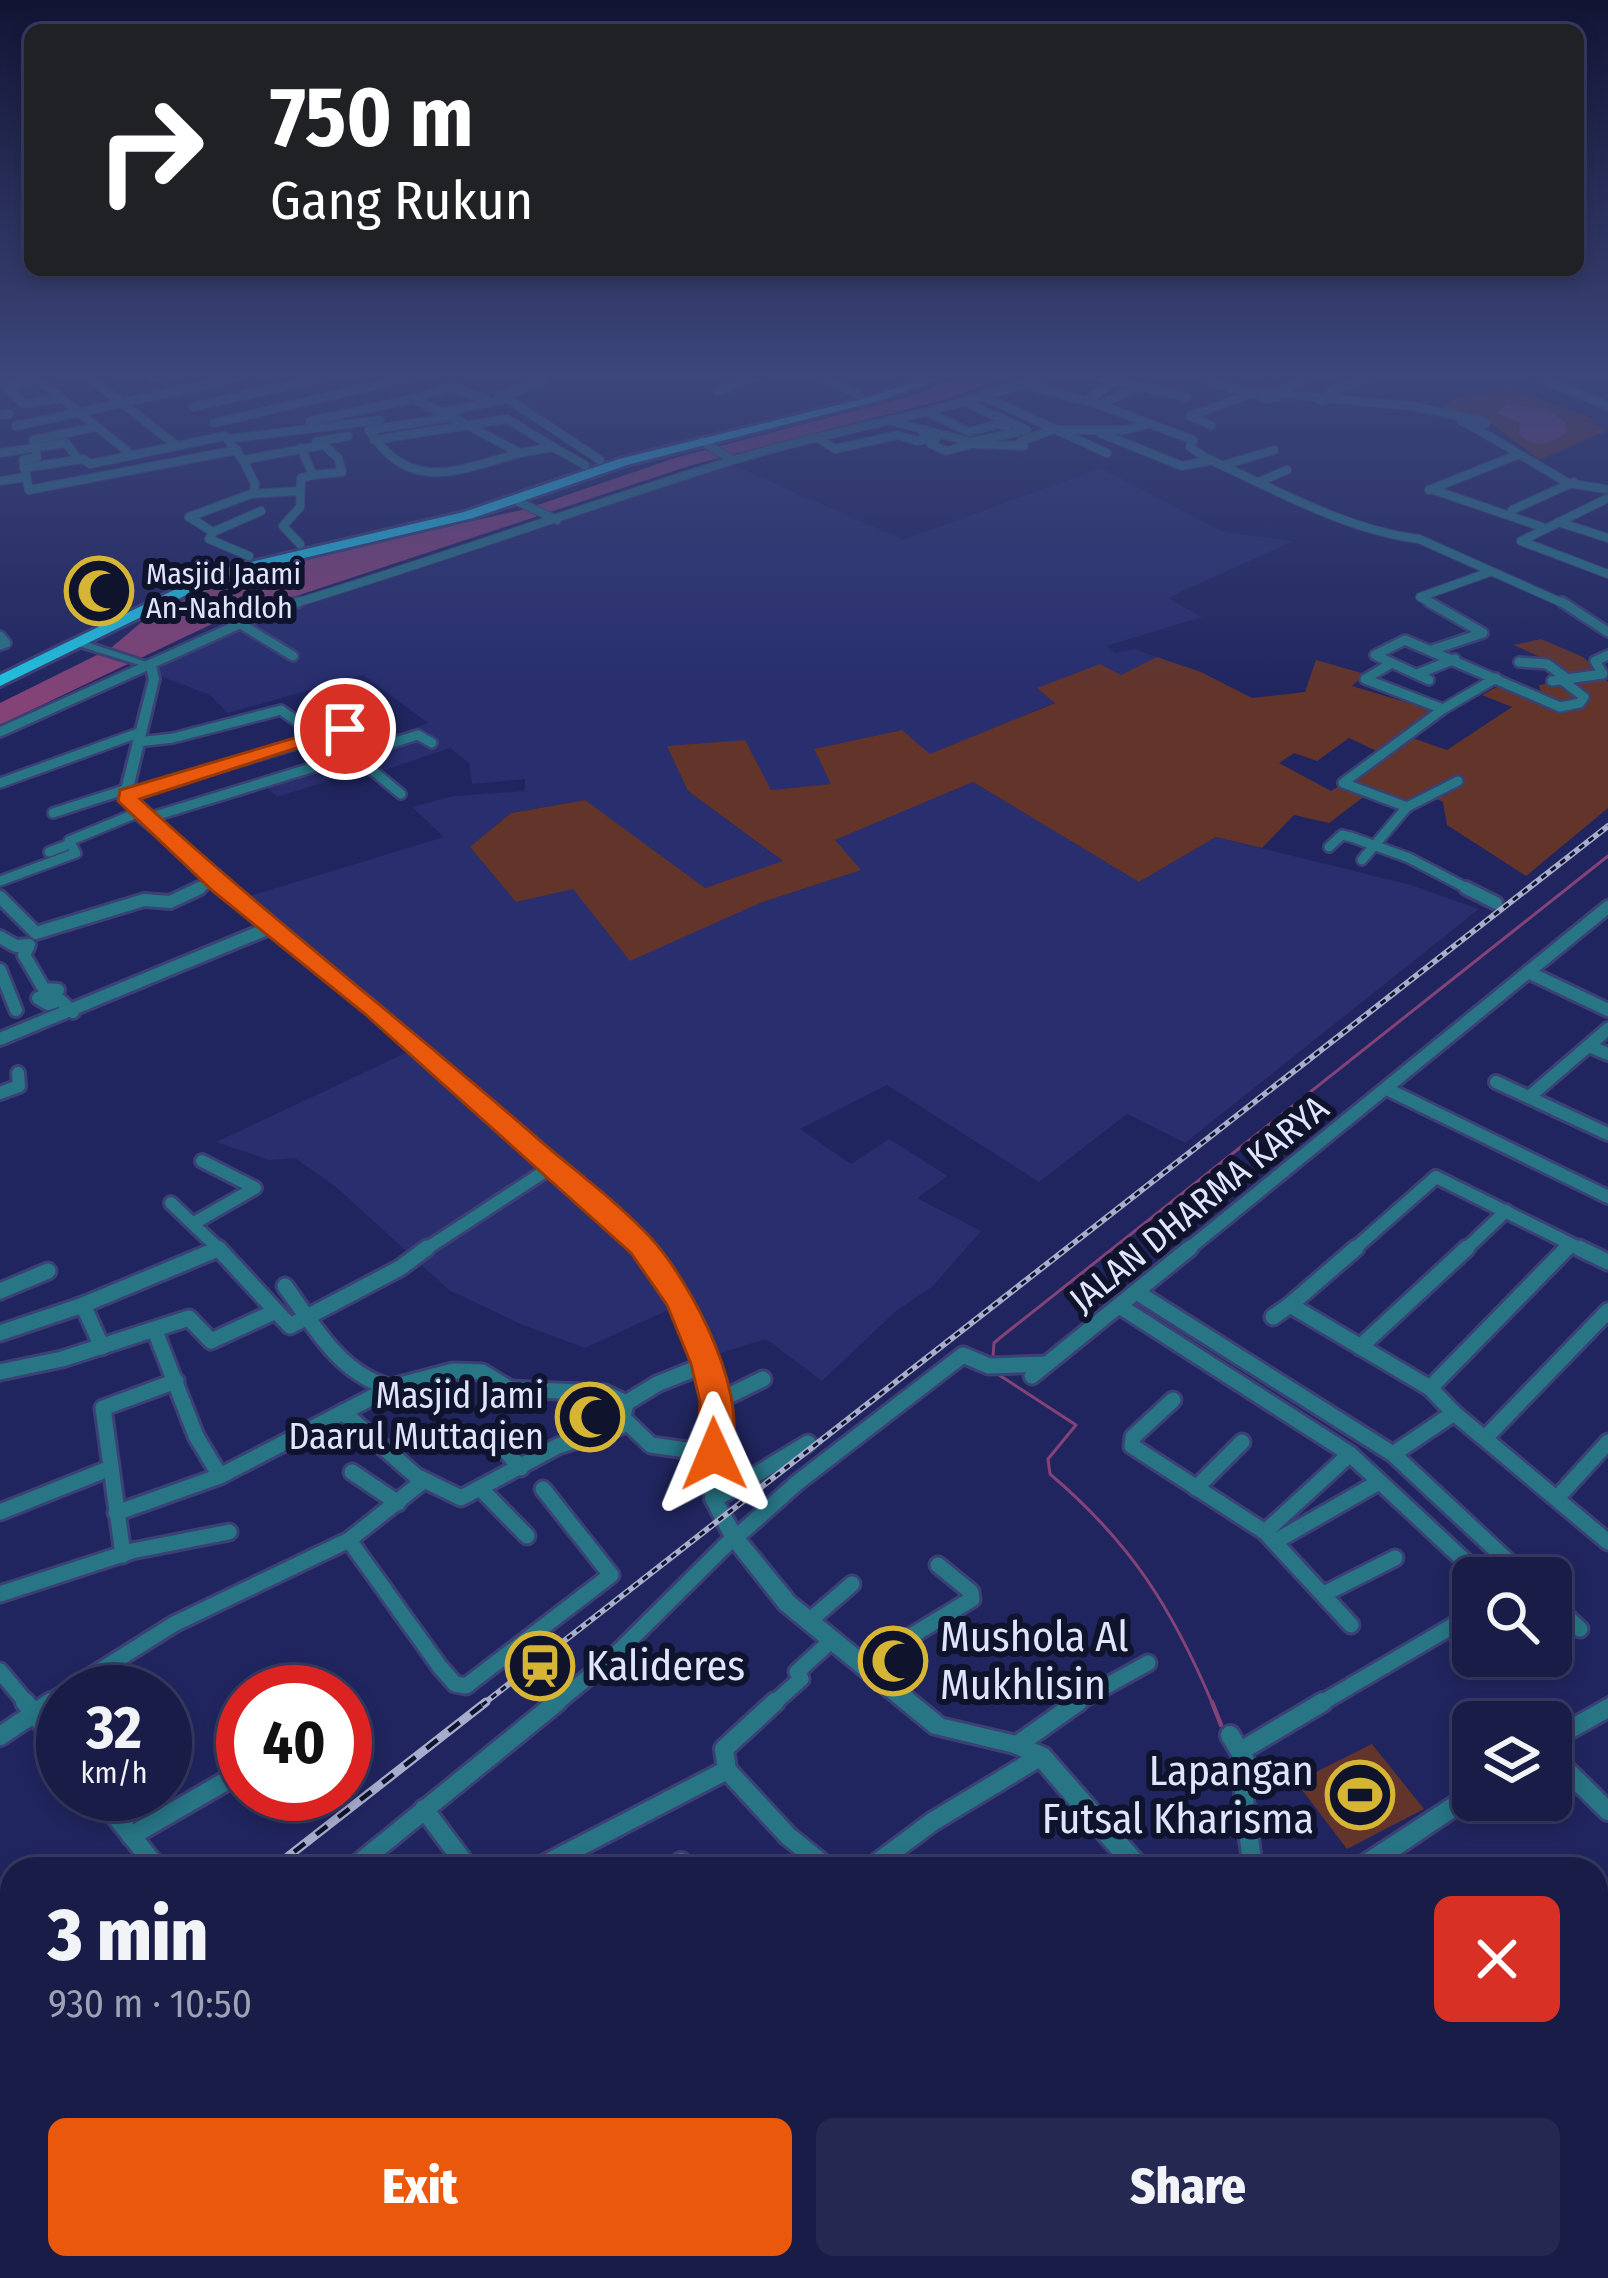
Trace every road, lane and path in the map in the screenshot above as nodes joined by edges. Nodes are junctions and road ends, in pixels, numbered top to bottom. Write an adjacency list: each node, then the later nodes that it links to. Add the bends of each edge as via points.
1 (27, 484): 2 (street)
2 (67, 484)
3 (255, 484): 13 (street)
4 (301, 484): 11 (street)
5 (532, 484): 22 (highway)
6 (562, 484): 14 (highway)
7 (658, 484): 17 (street)
8 (1268, 484): 24 (street)
9 (1443, 484): 19 (street, via 1427,491)
10 (1569, 484): 15 (street)
11 (300, 491): 13 (street); 22 (street, via 300,507 283,526)
12 (1607, 492): 18 (street)
13 (253, 494): 20 (street, via 189,517)
14 (516, 501): 17 (street); 26 (highway)
15 (1512, 510)
16 (261, 511): 20 (street)
17 (556, 520): 29 (street)
18 (1561, 520): 19 (street); 21 (street)
19 (1545, 528): 25 (street, via 1521,542)
20 (213, 532): 23 (street, via 208,538)
21 (1608, 536)
22 (300, 544): 23 (highway)
23 (249, 556): 26 (highway)
24 (1491, 571): 28 (street); 34 (street, via 1420,597 1483,633)
25 (1608, 574)
26 (188, 579): 32 (highway); 41 (highway)
27 (1608, 612): 28 (street)
28 (1588, 620): 30 (street)
29 (239, 623): 35 (street); 38 (street)
30 (1608, 632)
31 (0, 636): 33 (street)
32 (76, 642): 38 (street); 46 (highway)
33 (0, 645)
34 (1432, 650): 37 (street); 40 (street, via 1405,640 1375,655)
35 (293, 656)
36 (1608, 656): 45 (street, via 1594,662 1603,674)
37 (1455, 659): 42 (street); 43 (street)
38 (144, 662): 49 (street); 50 (street, via 154,679)
39 (1519, 662): 45 (street, via 1547,664)
40 (1392, 663): 42 (street); 47 (street, via 1363,677)
41 (0, 671)
42 (1417, 674): 44 (street)
43 (1496, 678): 45 (street, via 1560,707 1580,703 1584,698); 47 (street)
44 (1429, 680)
45 (1561, 680)
46 (0, 681)
47 (1443, 709): 58 (street, via 1343,783)
48 (345, 729): 51 (street)
49 (0, 733)
50 (140, 737): 51 (street, via 172,738 281,710); 55 (street); 56 (street)
51 (319, 737): 56 (street)
52 (432, 743): 53 (street, via 418,735)
53 (355, 756): 57 (street); 60 (street)
54 (1458, 781): 58 (street)
55 (0, 783)
56 (128, 792): 59 (street); 60 (street)
57 (401, 794)
58 (1407, 807): 62 (street)
59 (53, 813)
60 (141, 816): 61 (street); 66 (street)
61 (74, 845): 64 (street); 67 (street)
62 (1374, 845): 63 (street, via 1342,835); 65 (street); 69 (street)
63 (1329, 847)
64 (50, 851)
65 (1362, 860)
66 (215, 880): 68 (street, via 170,902 144,900 36,933); 71 (street)
67 (0, 881)
68 (0, 897)
69 (1496, 903)
70 (1608, 908): 74 (street, JALAN DHARMA KARYA)
71 (272, 927): 77 (street); 89 (street)
72 (0, 937): 77 (street, via 28,945 30,969 44,989 58,990 38,998 60,1000)
73 (0, 970): 75 (street)
74 (1528, 972): 76 (street); 84 (street, JALAN DHARMA KARYA)
75 (16, 1010)
76 (1608, 1010)
77 (73, 1012): 79 (street)
78 (1608, 1029): 80 (street)
79 (0, 1039)
80 (1589, 1046): 81 (street); 86 (street)
81 (1608, 1054)
82 (18, 1073): 85 (street, via 19,1086)
83 (1496, 1082): 86 (street)
84 (1387, 1089): 90 (street); 100 (street, JALAN DHARMA KARYA)
85 (0, 1093)
86 (1529, 1097): 87 (street)
87 (1608, 1134)
88 (202, 1161): 93 (street, via 255,1188)
89 (553, 1166): 106 (street); 112 (street, via 650,1258 681,1303)
90 (1608, 1197)
91 (171, 1203): 93 (street)
92 (1506, 1211): 94 (street); 102 (street, via 1445,1179 1427,1179); 111 (street)
93 (194, 1223): 95 (street)
94 (1570, 1244): 96 (street); 119 (street)
95 (218, 1250): 101 (street); 104 (street)
96 (1605, 1255)
97 (48, 1271): 99 (street)
98 (285, 1286): 106 (street)
99 (0, 1291)
100 (1138, 1293): 103 (street, JALAN DHARMA KARYA); 132 (street)
101 (83, 1305): 109 (street); 110 (street)
102 (1290, 1305): 107 (street); 111 (street)
103 (1120, 1307): 113 (street, JALAN DHARMA KARYA); 131 (street)
104 (276, 1311): 106 (street, via 289,1326); 108 (street, via 211,1341 192,1318)
105 (1608, 1311): 126 (street)
106 (310, 1317): 118 (street, via 355,1372)
107 (1273, 1317)
108 (155, 1331): 110 (street); 117 (street)
109 (0, 1333)
110 (102, 1347): 114 (street)
111 (1360, 1347): 119 (street)
112 (706, 1364): 121 (street); 123 (street, via 657,1384)
113 (1047, 1364): 115 (street, JALAN DHARMA KARYA); 149 (street, via 992,1365 963,1355)
114 (0, 1372)
115 (1032, 1376)
116 (763, 1379): 121 (street)
117 (176, 1382): 135 (street, via 103,1408); 137 (street)
118 (392, 1387): 122 (street); 123 (street, via 471,1370 510,1389 599,1392)
119 (1430, 1388): 124 (street)
120 (1173, 1400): 140 (street, via 1132,1446)
121 (716, 1402): 130 (street)
122 (343, 1412): 137 (street); 138 (street, via 364,1440 382,1445)
123 (626, 1412): 130 (street, via 650,1445); 134 (street, via 622,1426 558,1446)
124 (1454, 1413): 126 (street); 132 (street)
125 (491, 1435): 134 (street)
126 (1487, 1436): 143 (street)
127 (1242, 1442): 140 (street)
128 (1608, 1442): 133 (street)
129 (808, 1443): 144 (street)
130 (714, 1454): 144 (street)
131 (1350, 1454): 139 (street); 151 (street)
132 (1393, 1454): 156 (street)
133 (1600, 1458): 143 (street)
134 (521, 1468): 142 (street)
135 (108, 1469): 146 (street); 147 (street)
136 (352, 1472): 145 (street)
137 (220, 1476): 147 (street)
138 (422, 1482): 142 (street, via 454,1498); 145 (street)
139 (1379, 1482): 151 (street); 155 (street)
140 (1196, 1488): 151 (street)
141 (543, 1489): 152 (street, via 611,1575 459,1687)
142 (482, 1490): 150 (street)
143 (1557, 1498): 153 (street)
144 (714, 1500): 149 (street)
145 (398, 1503): 152 (street)
146 (0, 1512)
147 (116, 1514): 154 (street)
148 (230, 1532): 154 (street)
149 (738, 1535): 162 (street); 184 (street, via 613,1657)
150 (527, 1536)
151 (1270, 1536): 161 (street)
152 (349, 1540): 169 (street, via 174,1624)
153 (1608, 1542)
154 (123, 1555): 160 (street)
155 (1460, 1557)
156 (1503, 1557)
157 (1395, 1558): 161 (street)
158 (938, 1565): 170 (street, via 972,1599)
159 (853, 1584): 162 (street)
160 (0, 1594)
161 (1327, 1594): 164 (street)
162 (808, 1622): 167 (street)
163 (1572, 1622): 166 (street)
164 (1352, 1624)
165 (1452, 1626): 178 (street)
166 (1580, 1629)
167 (831, 1641): 170 (street); 180 (street, via 724,1749)
168 (1148, 1663): 177 (street)
169 (109, 1665)
170 (862, 1666): 177 (street, via 938,1727)
171 (0, 1671): 173 (street)
172 (1608, 1707): 174 (street)
173 (35, 1712): 176 (street)
174 (1572, 1728)
175 (1230, 1735): 195 (street, via 1245,1760)
176 (0, 1736)
177 (1016, 1745): 179 (street)
178 (1249, 1746)
179 (1041, 1756): 193 (street); 194 (street)
180 (727, 1770): 191 (street); 192 (street)
181 (1572, 1776): 185 (street)
182 (216, 1787): 187 (street)
183 (1452, 1806): 196 (street)
184 (424, 1809): 189 (street); 190 (street)
185 (1608, 1811)
186 (119, 1821): 187 (street)
187 (130, 1836): 188 (street)
188 (148, 1857)
189 (366, 1857)
190 (462, 1857)
191 (559, 1857)
192 (814, 1857)
193 (885, 1857)
194 (1125, 1857)
195 (1251, 1857)
196 (1378, 1857)

